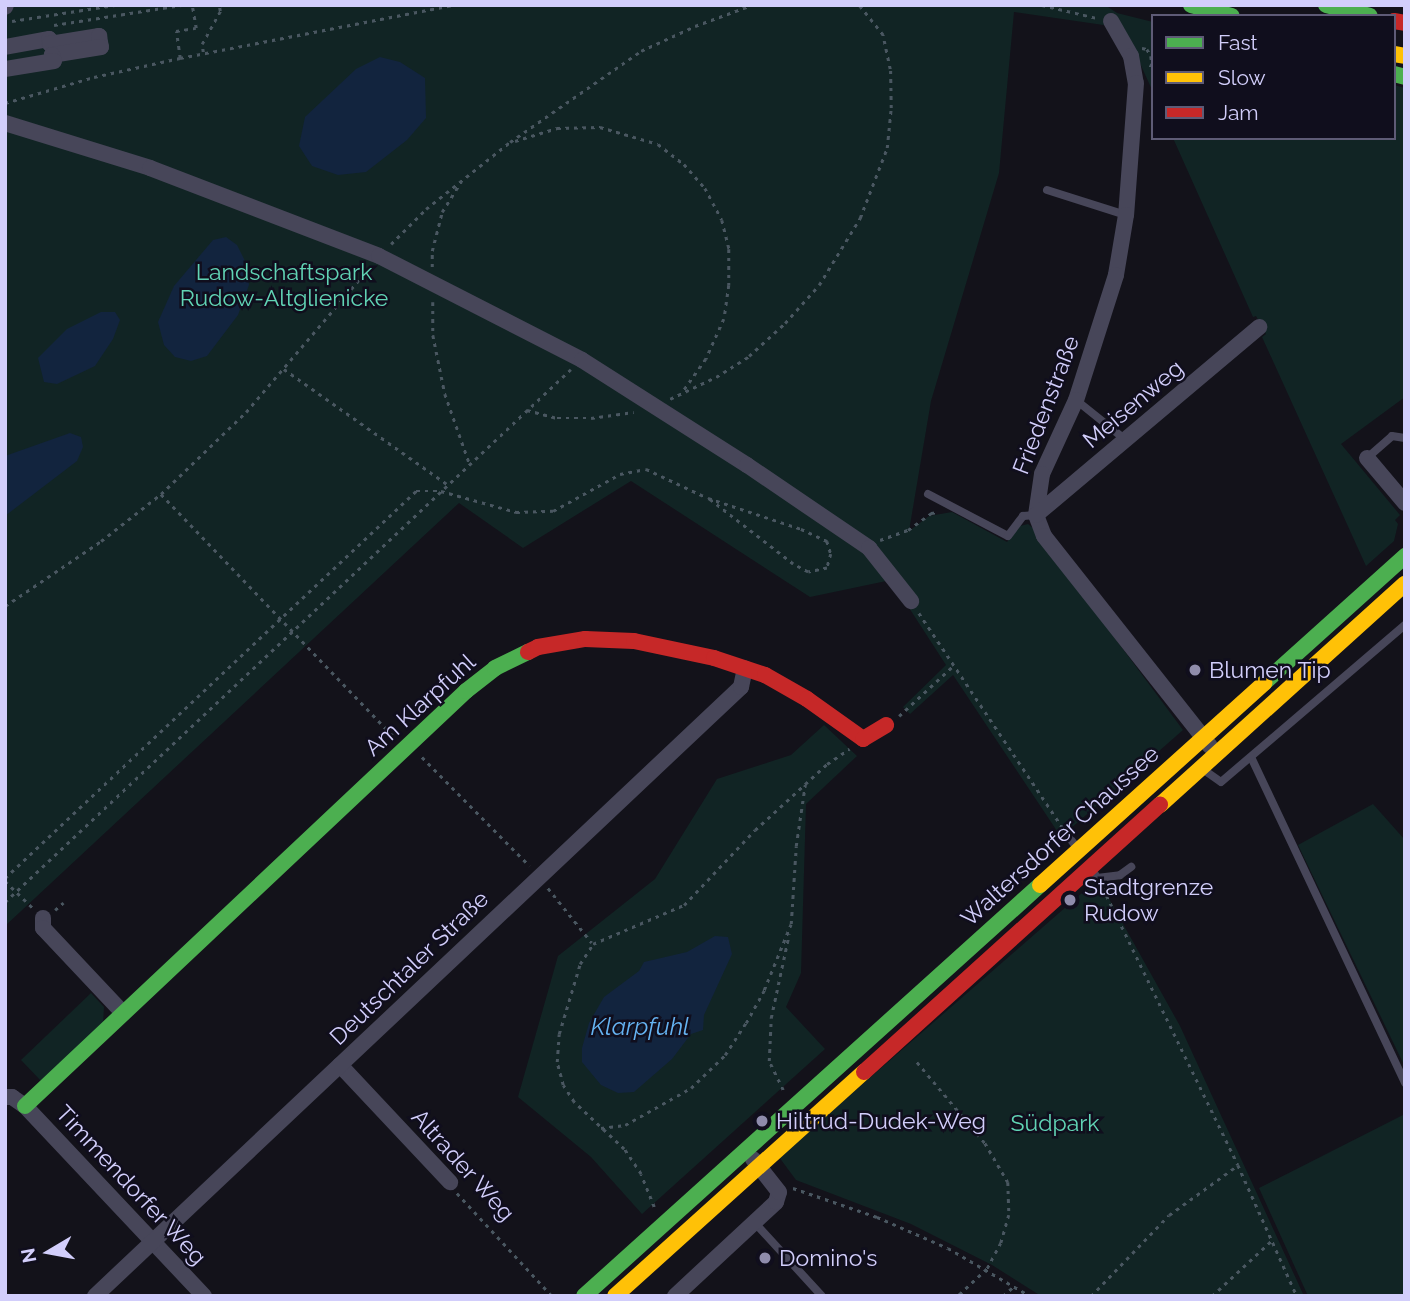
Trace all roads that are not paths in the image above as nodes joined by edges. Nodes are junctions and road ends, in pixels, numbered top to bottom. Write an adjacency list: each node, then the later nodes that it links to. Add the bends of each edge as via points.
1 (1191, 5): 3 (main road)
2 (1326, 5): 4 (main road)
3 (1225, 14)
4 (1362, 14)
5 (1111, 21): 10 (street, Friedenstraße, via 1131,56 1136,83)
6 (5, 47): 7 (street, via 99,36 101,47)
7 (5, 69)
8 (5, 123): 21 (street, via 162,172 379,257 582,360 869,548)
9 (1047, 190): 10 (lane)
10 (1126, 215): 12 (street, Friedenstraße, via 1116,275)
11 (1259, 327): 14 (street, Meisenweg)
12 (1076, 400): 14 (lane); 18 (street, Friedenstraße, via 1042,474)
13 (1405, 438): 15 (lane, via 1392,436)
14 (1126, 440): 18 (street, Meisenweg)
15 (1367, 458): 17 (street)
16 (928, 494): 18 (lane, via 1008,536 1023,516)
17 (1405, 503)
18 (1036, 515): 25 (street, via 1044,536)
19 (1405, 556): 25 (main road, Waltersdorfer Chaussee)
20 (1405, 584): 26 (main road, Waltersdorfer Chaussee)
21 (911, 601)
22 (1405, 625): 27 (lane)
23 (745, 668): 24 (main road, Am Klarpfuhl, via 807,699 863,739); 35 (main road, Am Klarpfuhl, via 634,641 585,639 538,647 495,668); 36 (street, Deutschtaler Straße, via 741,687)
24 (886, 725)
25 (1203, 738): 26 (street); 30 (main road, Waltersdorfer Chaussee)
26 (1216, 753): 28 (main road, Waltersdorfer Chaussee)
27 (1251, 757): 28 (lane, via 1221,782); 37 (lane)
28 (1200, 768): 31 (main road, Waltersdorfer Chaussee)
29 (1068, 835): 30 (lane)
30 (1084, 844): 31 (lane); 40 (main road, Waltersdorfer Chaussee)
31 (1104, 854): 33 (main road, Waltersdorfer Chaussee)
32 (1131, 867): 33 (lane, via 1120,875)
33 (1094, 872): 41 (main road, Waltersdorfer Chaussee)
34 (43, 918): 35 (street, via 43,928)
35 (123, 1013): 39 (main road, Am Klarpfuhl)
36 (340, 1065): 42 (street, Altrader Weg); 44 (street, Deutschtaler Straße)
37 (1405, 1083)
38 (5, 1097): 39 (street)
39 (25, 1106): 44 (street, Timmendorfer Weg)
40 (745, 1150): 41 (street); 47 (main road, Waltersdorfer Chaussee)
41 (758, 1165): 43 (street, via 784,1190); 48 (main road, Waltersdorfer Chaussee)
42 (450, 1182)
43 (755, 1223): 49 (street); 50 (lane)
44 (152, 1242): 45 (street, Deutschtaler Straße); 46 (street, Timmendorfer Weg)
45 (95, 1296)
46 (204, 1296)
47 (584, 1296)
48 (615, 1296)
49 (675, 1296)
50 (822, 1296)

